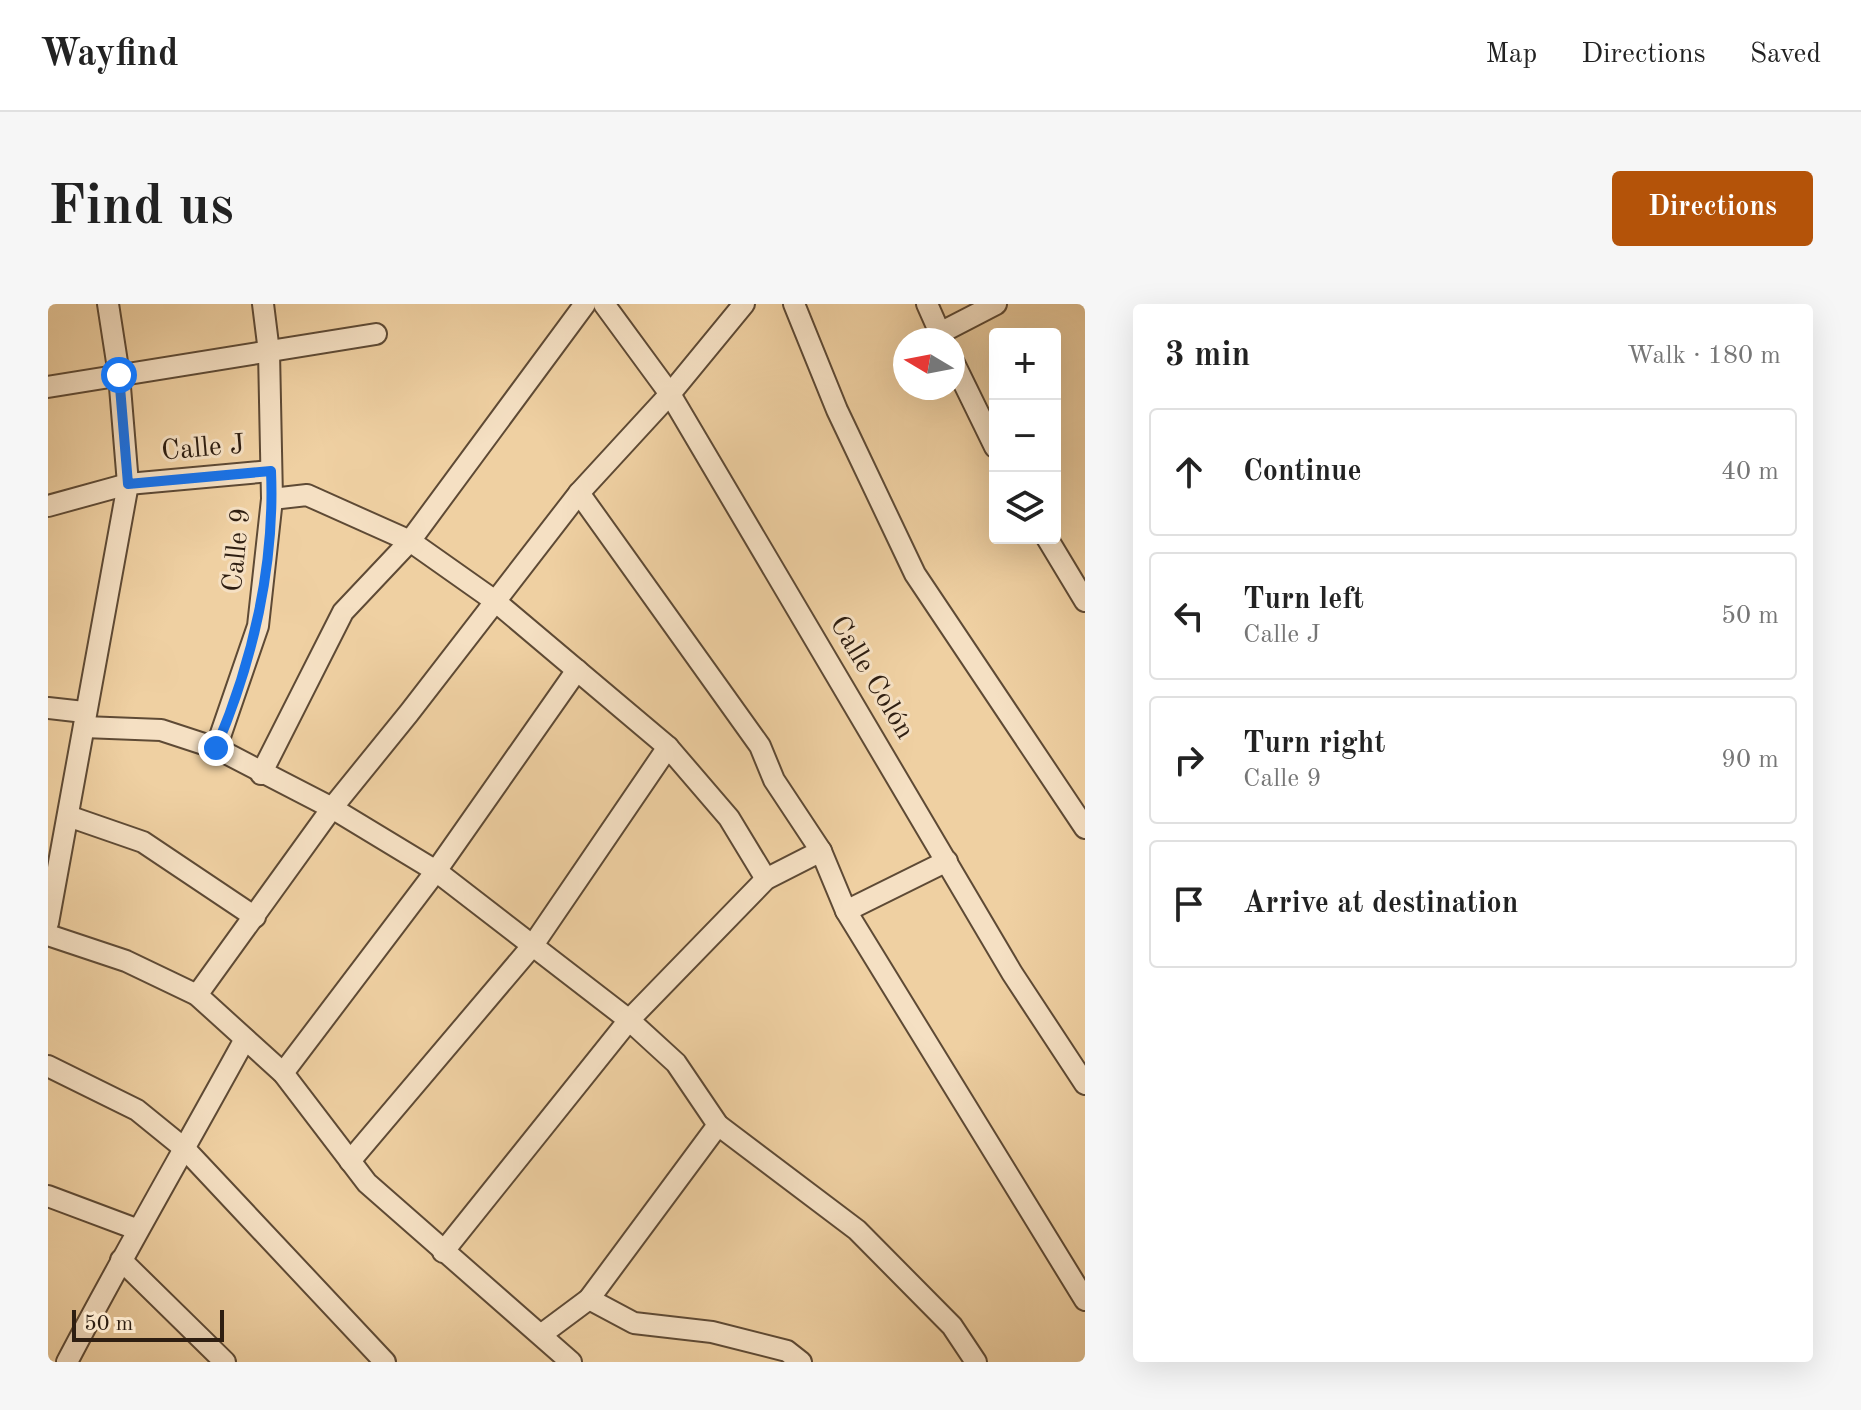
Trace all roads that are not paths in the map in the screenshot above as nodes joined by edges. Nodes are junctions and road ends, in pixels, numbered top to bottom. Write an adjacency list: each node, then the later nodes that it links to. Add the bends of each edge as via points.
1 (263, 304): 12 (street, Calle 9)
2 (585, 304): 23 (street)
3 (604, 304): 16 (street, Calle Colón)
4 (744, 304): 16 (street)
5 (794, 304): 35 (street, via 837,410 915,574)
6 (927, 304): 9 (street)
7 (996, 304): 10 (street)
8 (110, 305): 13 (street)
9 (937, 328)
10 (956, 328)
11 (376, 334): 12 (street)
12 (269, 352): 13 (street); 18 (street, Calle 9)
13 (119, 375): 15 (street); 19 (street)
14 (965, 386): 17 (street)
15 (48, 387)
16 (670, 394): 20 (street); 37 (street, Calle Colón)
17 (989, 435)
18 (271, 471): 19 (street, Calle J); 21 (street, Calle 9)
19 (128, 484): 22 (street, Calle J); 29 (street)
20 (579, 493): 25 (street); 36 (street, via 760,746 774,780)
21 (272, 499): 23 (street, via 307,495); 31 (street, Calle 9, via 258,626)
22 (48, 506)
23 (410, 541): 25 (street); 32 (street, via 343,612)
24 (1051, 544): 26 (street)
25 (495, 601): 27 (street); 33 (street)
26 (1085, 601)
27 (577, 670): 30 (street); 38 (street)
28 (48, 708): 29 (street)
29 (84, 719): 31 (street, via 161,730); 34 (street)
30 (668, 747): 39 (street, via 729,818); 44 (street)
31 (216, 748): 32 (street)
32 (261, 774): 33 (street)
33 (332, 808): 38 (street); 41 (street)
34 (68, 816): 41 (street, via 143,842); 42 (street)
35 (1085, 828)
36 (821, 851): 39 (street); 40 (street)
37 (947, 861): 40 (street); 50 (street, Calle Colón)
38 (436, 871): 44 (street); 49 (street)
39 (766, 879): 46 (street)
40 (846, 911): 59 (street)
41 (255, 917): 45 (street)
42 (48, 923)
43 (48, 935): 45 (street, via 126,961)
44 (533, 945): 46 (street); 53 (street)
45 (197, 995): 47 (street)
46 (629, 1020): 51 (street, via 676,1063); 56 (street)
47 (245, 1039): 49 (street); 52 (street)
48 (48, 1066): 52 (street, via 137,1110)
49 (283, 1073): 53 (street)
50 (1085, 1084)
51 (718, 1125): 58 (street); 66 (street, via 857,1230 952,1326)
52 (185, 1149): 55 (street); 63 (street)
53 (350, 1161): 56 (street)
54 (48, 1196): 55 (street)
55 (136, 1229): 57 (street)
56 (443, 1252): 60 (street)
57 (121, 1260): 61 (street); 62 (street)
58 (589, 1299): 60 (street); 65 (street, via 634,1323 712,1332 787,1351)
59 (1085, 1300)
60 (542, 1334): 64 (street)
61 (67, 1362)
62 (225, 1362)
63 (385, 1362)
64 (571, 1362)
65 (801, 1362)
66 (976, 1362)

